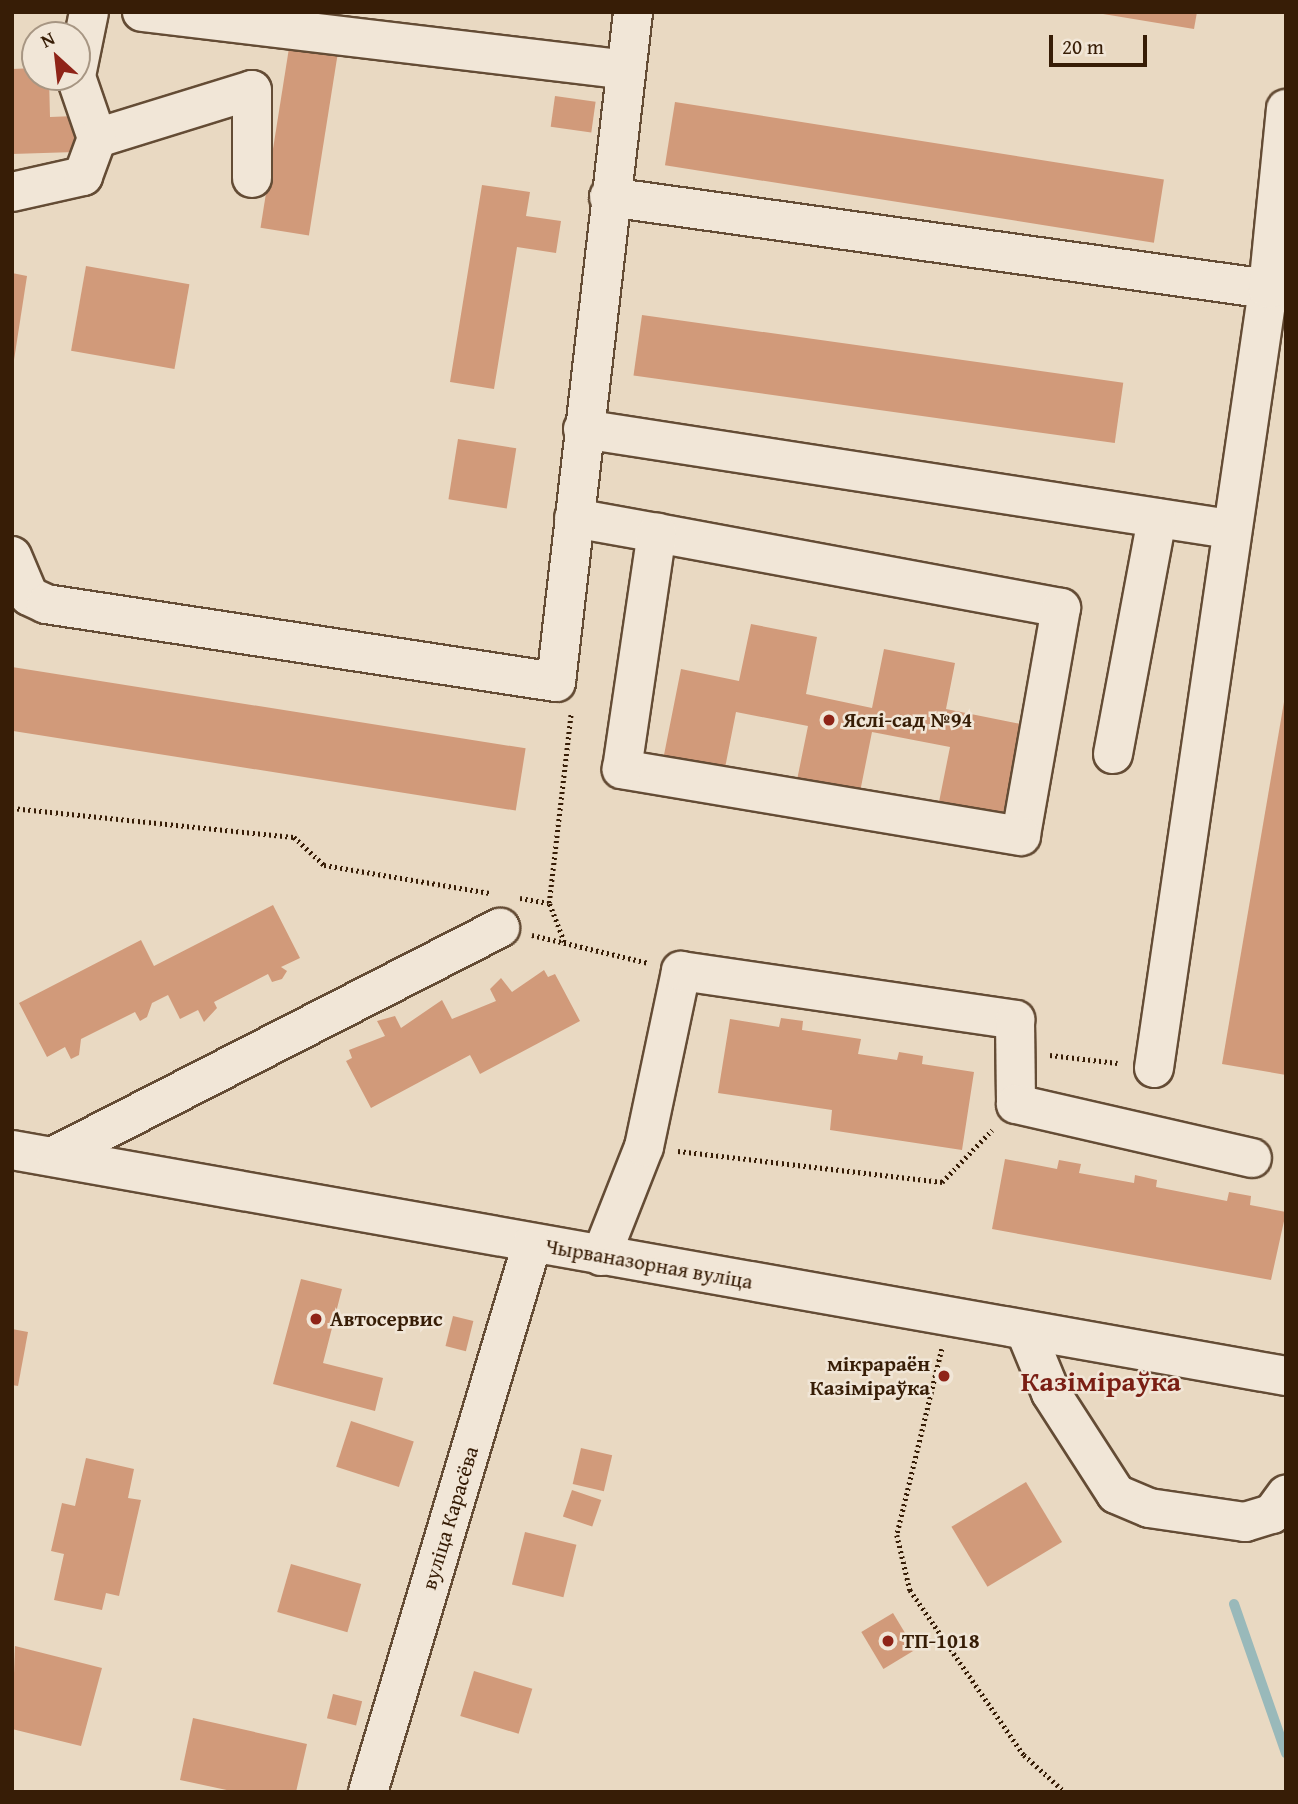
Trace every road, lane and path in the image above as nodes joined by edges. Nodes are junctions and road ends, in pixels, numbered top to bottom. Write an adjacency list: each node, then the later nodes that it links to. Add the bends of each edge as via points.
1 (142, 12): 3 (street)
2 (633, 12): 3 (street)
3 (625, 70): 9 (street)
4 (81, 91): 6 (street)
5 (1286, 109): 10 (street)
6 (97, 138): 7 (street, via 252,90); 8 (street, via 83,176)
7 (252, 178)
8 (12, 192)
9 (609, 197): 10 (street); 11 (street)
10 (1268, 289): 14 (street)
11 (583, 429): 12 (street); 13 (street)
12 (574, 518): 15 (street); 17 (street)
13 (1157, 518): 14 (street); 18 (street)
14 (1230, 529): 25 (street)
15 (657, 533): 15 (street, via 1060,607 1021,836 622,769)
16 (12, 556): 17 (street, via 29,596 46,604)
17 (556, 682): 20 (path, via 574,685)
18 (1113, 754)
19 (12, 808): 21 (path, via 294,837 324,865)
20 (549, 903): 21 (path); 22 (path)
21 (502, 906): 22 (path); 29 (street)
22 (564, 942): 23 (path)
23 (681, 971): 24 (street, via 1015,1020); 27 (street)
24 (1015, 1051): 25 (path); 26 (street)
25 (1154, 1068)
26 (1016, 1104): 27 (path, via 942,1182); 30 (street)
27 (644, 1147): 32 (street)
28 (12, 1150): 29 (street, Чырваназорная вуліца)
29 (56, 1155): 31 (street, Чырваназорная вуліца)
30 (1252, 1158)
31 (532, 1244): 32 (street, Чырваназорная вуліца); 37 (street, вуліца Карасёва)
32 (601, 1256): 33 (street, Чырваназорная вуліца)
33 (949, 1316): 34 (street, Чырваназорная вуліца); 38 (path, via 897,1535 910,1590 1024,1755)
34 (1026, 1330): 35 (street, Чырваназорная вуліца); 36 (street, via 1051,1393 1115,1494 1149,1508 1245,1522 1272,1514)
35 (1286, 1376)
36 (1286, 1495)
37 (368, 1792)
38 (1065, 1792)

